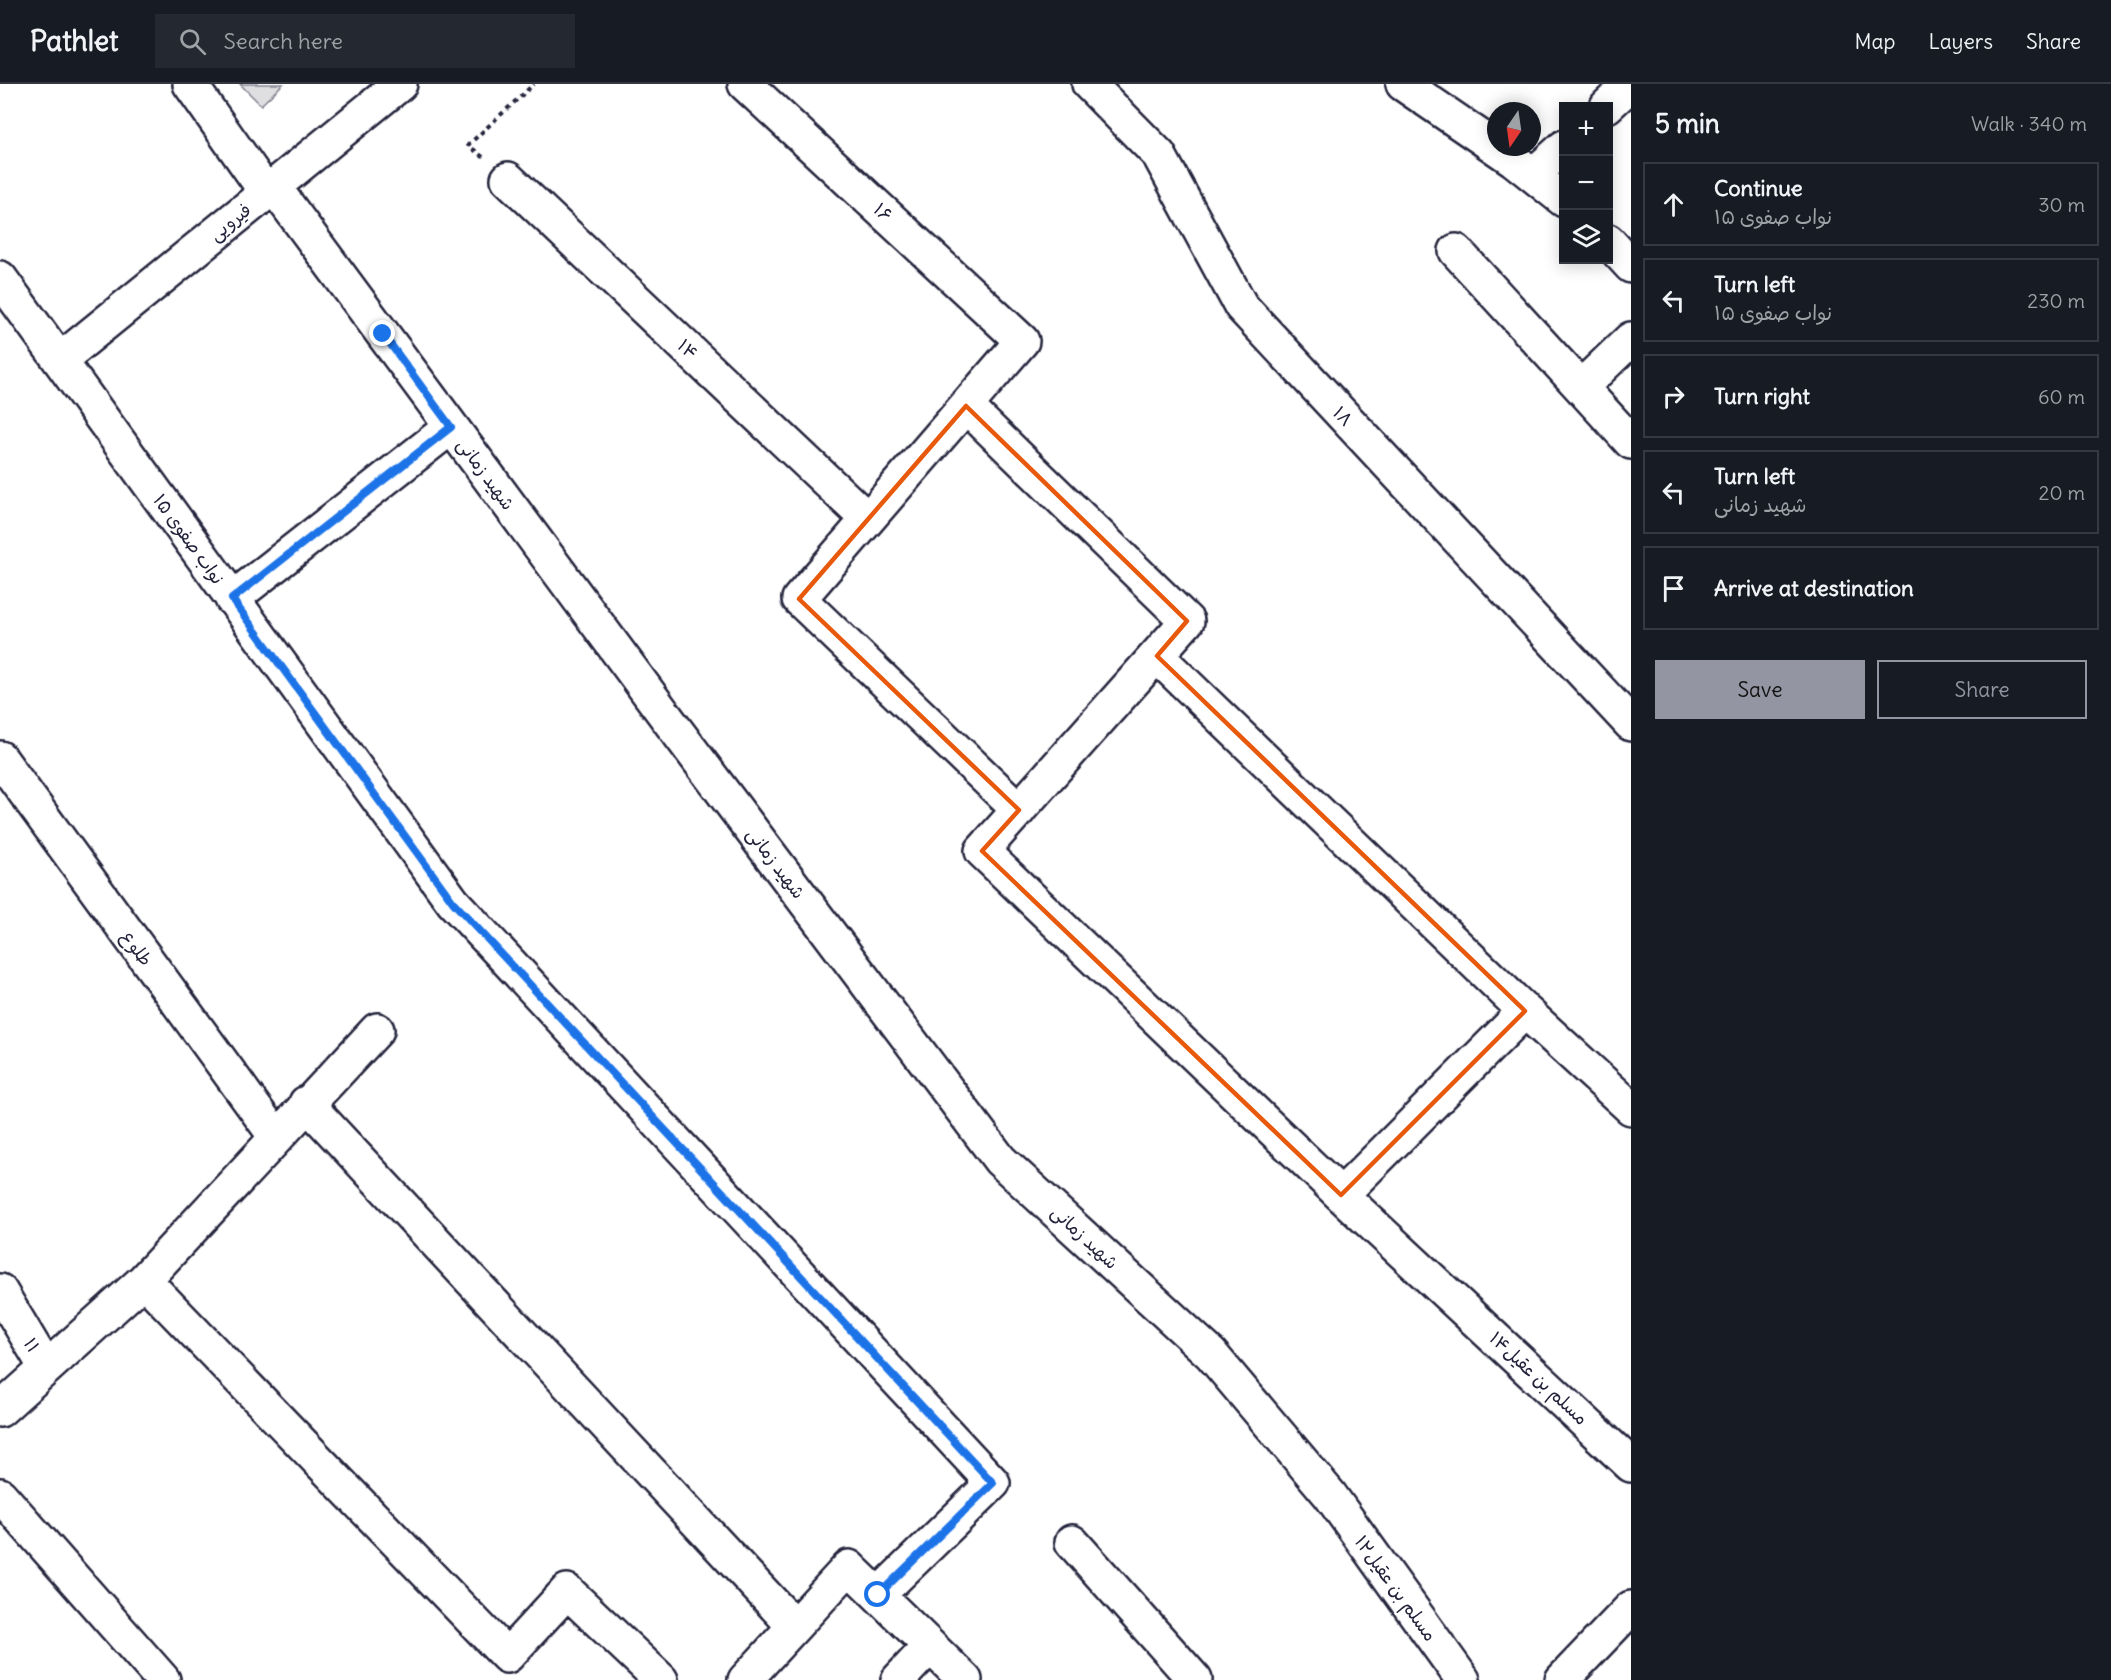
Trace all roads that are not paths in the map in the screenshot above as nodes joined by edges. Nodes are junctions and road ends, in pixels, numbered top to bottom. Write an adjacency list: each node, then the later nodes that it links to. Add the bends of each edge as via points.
1 (190, 84): 11 (street, شهید زمانی)
2 (400, 84): 11 (street, فیرویی)
3 (745, 84): 20 (street, ۱۶, via 1022,341)
4 (1089, 84): 26 (street, ۱۸, via 1159,155 1240,306)
5 (1403, 84): 9 (street)
6 (1631, 84): 7 (street)
7 (1611, 102)
8 (1559, 151): 9 (street)
9 (1533, 175): 12 (street)
10 (508, 179): 23 (street, ۱۴)
11 (270, 190): 18 (street, فیرویی); 21 (street, شهید زمانی)
12 (1559, 197)
13 (1613, 246): 15 (street)
14 (1456, 251): 19 (street)
15 (1631, 266)
16 (0, 278): 18 (street, نواب صفوی ۱۵)
17 (1631, 339): 19 (street)
18 (60, 360): 24 (street, نواب صفوی ۱۵)
19 (1581, 387): 22 (street)
20 (966, 406): 23 (street); 25 (street, via 1188,621)
21 (451, 427): 24 (street); 40 (street, شهید زمانی, via 1000,1160 1211,1354)
22 (1631, 442)
23 (867, 519): 28 (street, via 799,599)
24 (232, 599): 43 (street, نواب صفوی ۱۵, via 453,902 993,1483)
25 (1157, 656): 28 (street); 29 (street)
26 (1631, 724)
27 (0, 758): 33 (street, طلوع)
28 (1019, 810): 34 (street, مسلم بن عقیل۱۴, via 982,851)
29 (1525, 1011): 32 (street); 34 (street)
30 (377, 1030): 31 (street)
31 (306, 1103): 33 (street); 45 (street)
32 (1631, 1108)
33 (276, 1137): 35 (street)
34 (1341, 1195): 39 (street, مسلم بن عقیل۱۴)
35 (144, 1280): 37 (street); 49 (street, via 507,1656 567,1591)
36 (0, 1291): 37 (street, ۱۱)
37 (46, 1368): 38 (street)
38 (0, 1410)
39 (1631, 1465)
40 (1330, 1495): 53 (street, مسلم بن عقیل۱۲)
41 (0, 1496): 48 (street)
42 (1072, 1542): 47 (street)
43 (878, 1595): 45 (street, via 849,1567); 46 (street)
44 (1631, 1608): 54 (street)
45 (794, 1626): 50 (street)
46 (930, 1646): 51 (street); 52 (street)
47 (1178, 1674)
48 (164, 1680)
49 (661, 1680)
50 (745, 1680)
51 (898, 1680)
52 (965, 1680)
53 (1463, 1680)
54 (1562, 1680)

